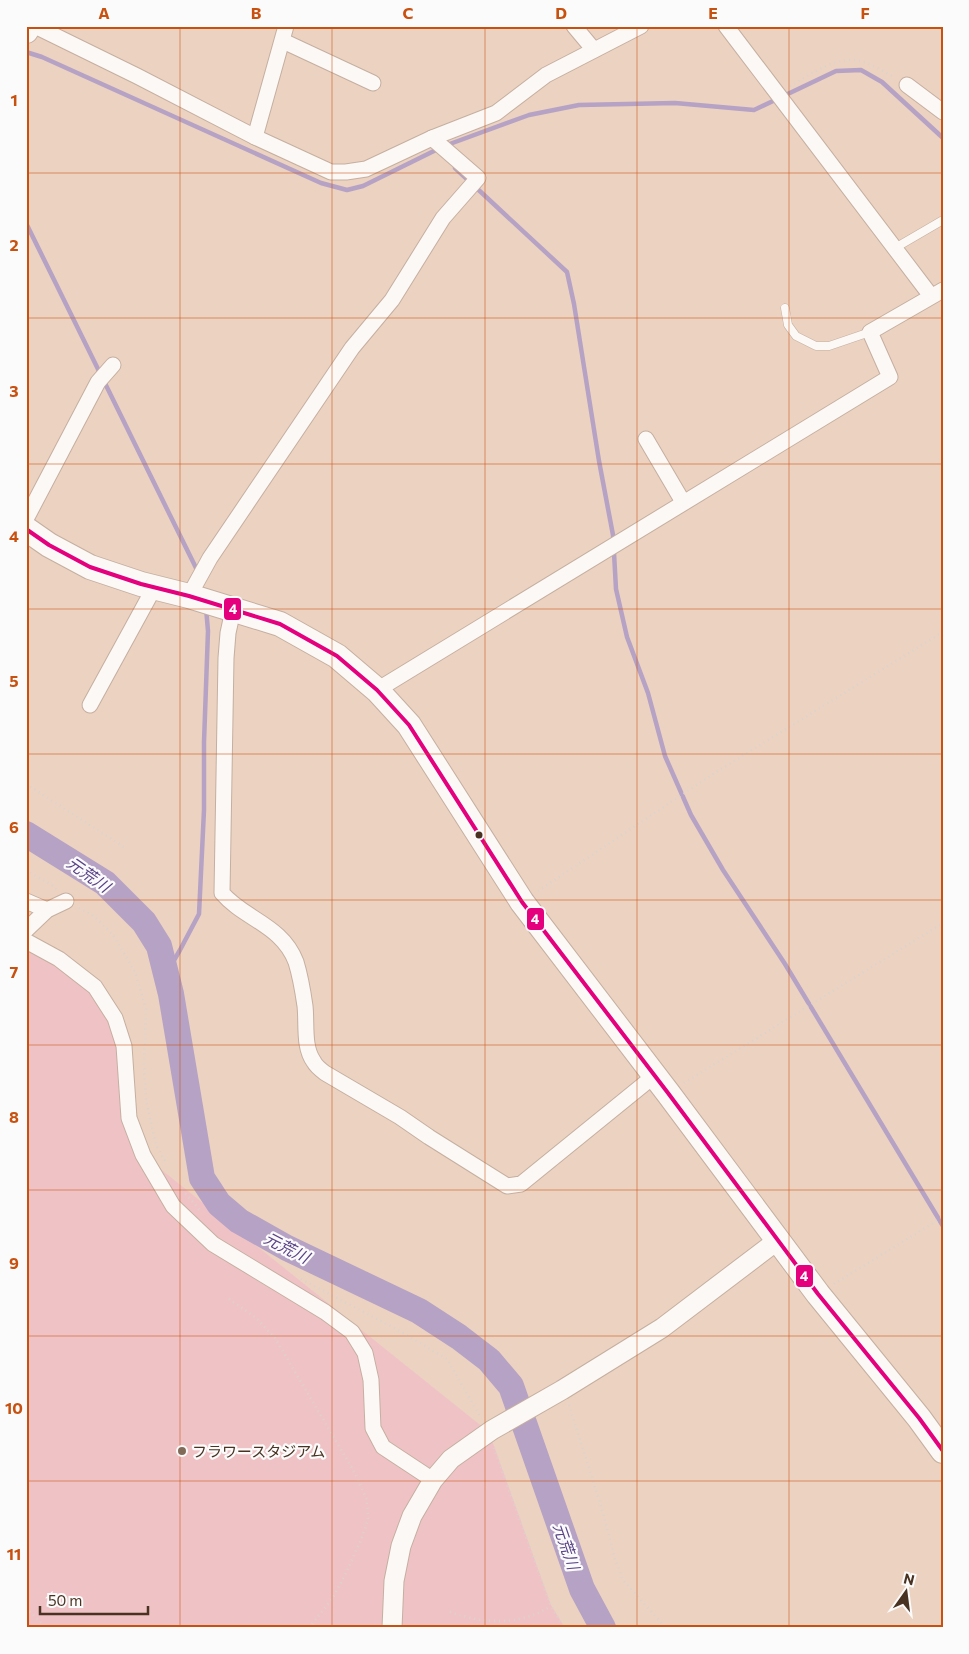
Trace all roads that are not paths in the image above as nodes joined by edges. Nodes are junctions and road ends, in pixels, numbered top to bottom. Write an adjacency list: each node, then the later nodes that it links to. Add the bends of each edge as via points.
1 (28, 26): 6 (main road)
2 (35, 26): 12 (street)
3 (574, 26): 8 (street)
4 (641, 26): 8 (street)
5 (726, 26): 15 (street)
6 (26, 31)
7 (285, 34): 9 (street); 12 (street)
8 (594, 50): 13 (street, via 546,74 496,114)
9 (373, 83)
10 (907, 85): 11 (street)
11 (943, 112)
12 (255, 137): 13 (street, via 331,172 366,168)
13 (432, 138): 25 (street, via 478,178 443,218 392,300 352,348 210,558)
14 (943, 220): 15 (lane)
15 (895, 248): 16 (street)
16 (937, 293): 18 (street)
17 (785, 308): 18 (lane, via 788,325 796,336 816,346 829,346)
18 (870, 332): 21 (street, via 890,377)
19 (113, 365): 22 (street, via 98,382)
20 (646, 438): 21 (street)
21 (683, 502): 27 (street)
22 (26, 519)
23 (26, 529): 24 (main road, via 90,568)
24 (154, 588): 25 (main road); 28 (street)
25 (189, 596): 26 (main road)
26 (233, 610): 27 (main road, via 280,624 337,656); 34 (street, via 226,658 222,893 229,902 284,940 296,962 305,1005 308,1049 314,1063 325,1073 507,1186 521,1184)
27 (377, 690): 34 (main road, via 409,725 522,902)
28 (90, 705)
29 (26, 901): 31 (street)
30 (66, 901): 31 (street)
31 (47, 910): 32 (street)
32 (26, 930)
33 (26, 941): 37 (street, via 59,959 95,987 115,1018 124,1046 129,1118 143,1155 173,1206 212,1244 325,1312 352,1332 365,1353 373,1428 382,1446)
34 (661, 1084): 35 (main road)
35 (778, 1240): 36 (main road); 37 (street, via 662,1328 560,1392 490,1431 451,1459)
36 (943, 1451)
37 (433, 1480): 38 (street, via 412,1516 401,1546 394,1581)
38 (392, 1628)

